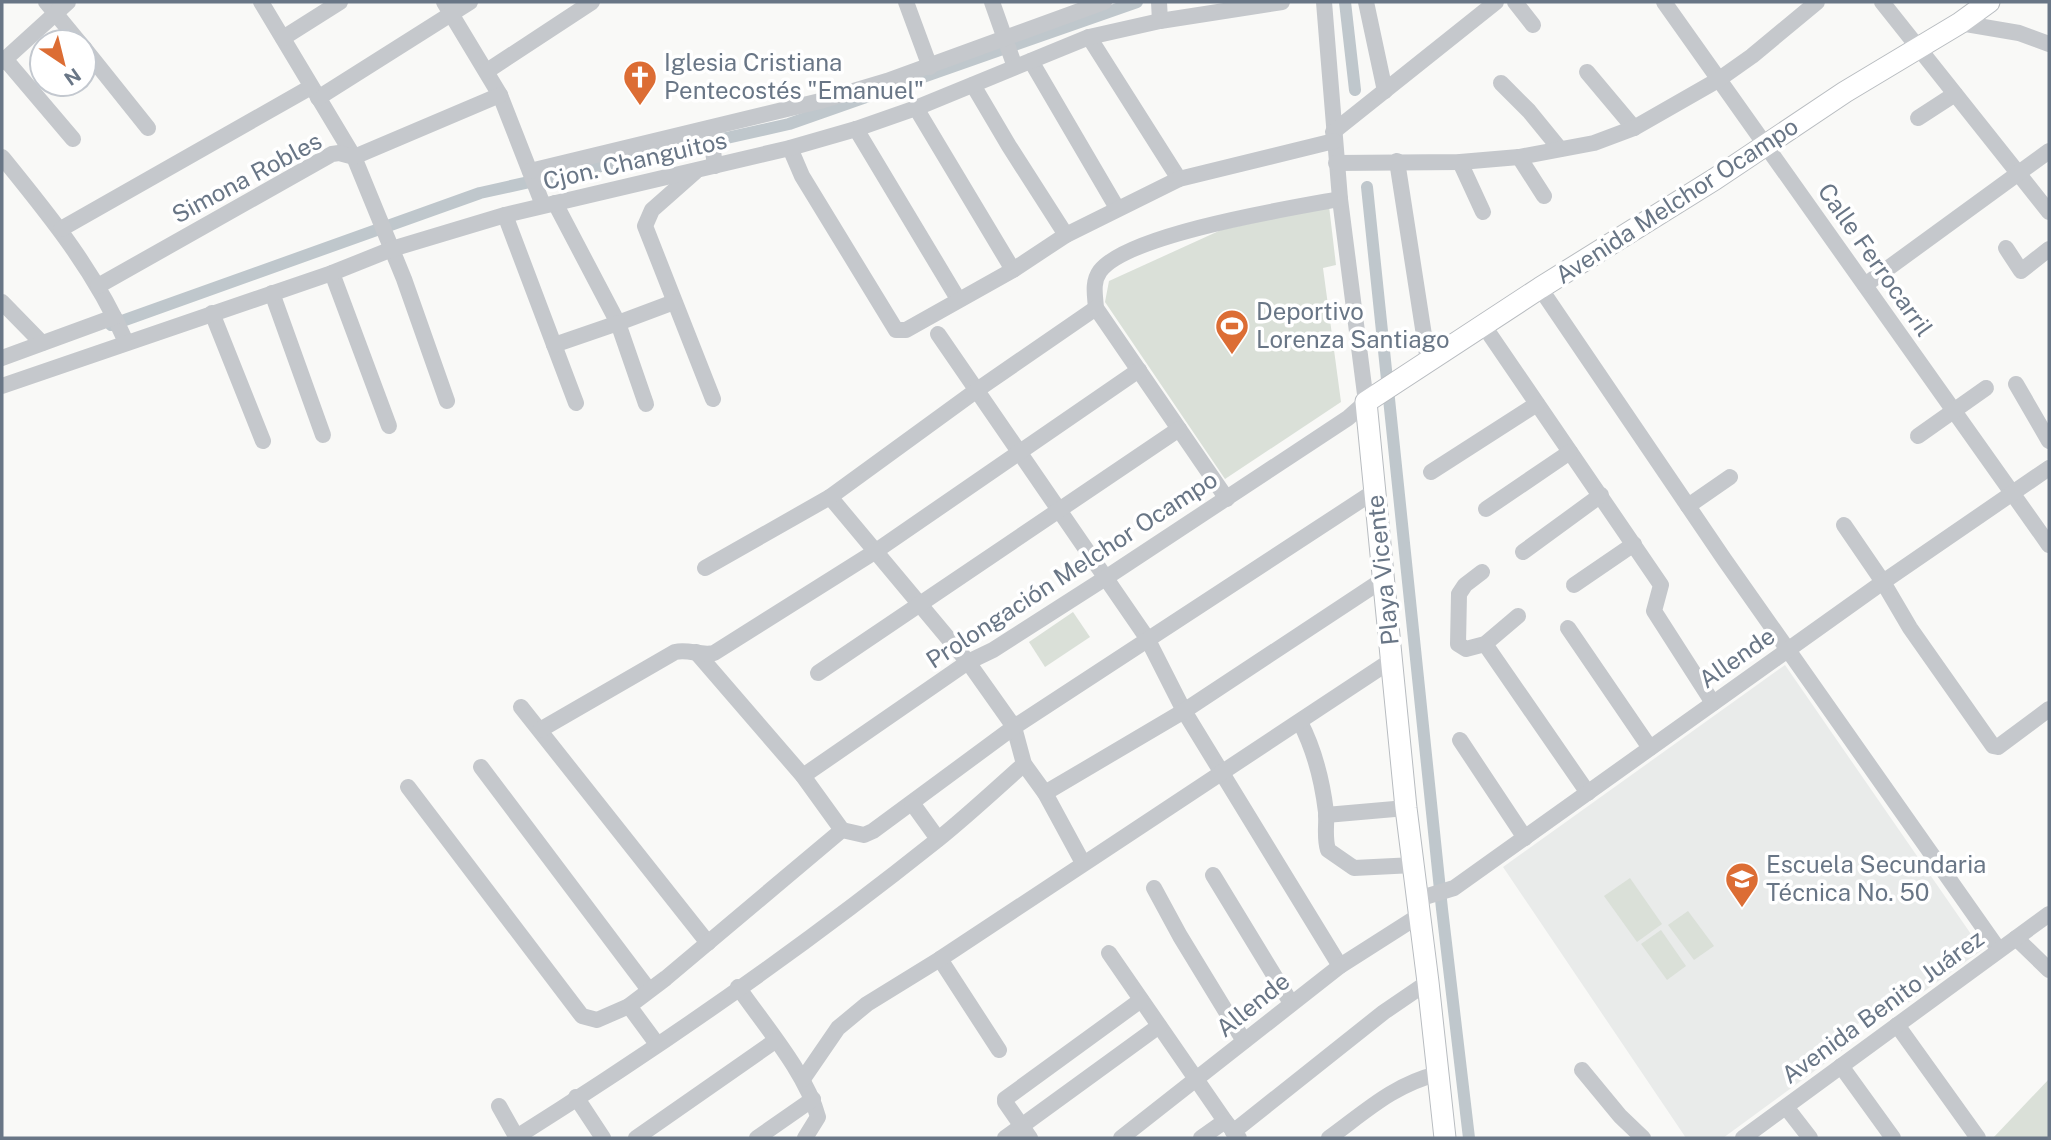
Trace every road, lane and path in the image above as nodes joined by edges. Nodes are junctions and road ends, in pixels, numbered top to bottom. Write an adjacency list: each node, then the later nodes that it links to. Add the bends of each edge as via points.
1 (261, 2): 25 (street)
2 (340, 2): 25 (street)
3 (470, 2): 19 (street)
4 (592, 2): 33 (street)
5 (906, 2): 32 (street)
6 (992, 2): 28 (street)
7 (1104, 2): 18 (street, Cjon. Changuitos)
8 (1282, 2): 20 (street, Cjon. Changuitos)
9 (1324, 2): 48 (street, Playa Vicente)
10 (1366, 2): 38 (street)
11 (1496, 2): 38 (street)
12 (1515, 2): 22 (street)
13 (1664, 2): 35 (street, Calle Ferrocarril)
14 (1817, 2): 35 (street)
15 (1882, 2): 27 (street)
16 (1989, 2): 21 (main road, Avenida Melchor Ocampo)
17 (57, 5): 23 (street); 29 (street)
18 (1078, 6): 28 (street, Cjon. Changuitos)
19 (447, 8): 33 (street); 39 (street)
20 (1159, 12): 24 (street, Cjon. Changuitos)
21 (1960, 23): 26 (street, via 2019,33); 27 (main road, Avenida Melchor Ocampo)
22 (1533, 25)
23 (71, 28)
24 (1089, 37): 30 (street, Cjon. Changuitos); 65 (street)
25 (282, 38): 39 (street)
26 (2049, 44)
27 (1919, 47): 40 (street); 50 (main road, Avenida Melchor Ocampo)
28 (1011, 51): 30 (street, Cjon. Changuitos); 32 (street, Cjon. Changuitos); 37 (street, Cjon. Changuitos)
29 (3, 60): 49 (street)
30 (1031, 61): 69 (street)
31 (98, 66): 44 (street)
32 (930, 68): 45 (street, Cjon. Changuitos)
33 (487, 71): 41 (street)
34 (1587, 72): 46 (street)
35 (1718, 80): 46 (street); 50 (street, Calle Ferrocarril)
36 (1501, 83): 52 (street)
37 (974, 85): 42 (street, Cjon. Changuitos); 74 (street)
38 (1385, 91): 48 (street)
39 (315, 93): 55 (street); 73 (street)
40 (1955, 93): 43 (street); 62 (street)
41 (500, 94): 55 (street, Simona Robles); 63 (street)
42 (916, 108): 47 (street, Cjon. Changuitos); 78 (street)
43 (1918, 118)
44 (148, 128)
45 (710, 128): 57 (street); 63 (street, Cjon. Changuitos)
46 (1634, 128): 52 (street, via 1594,143)
47 (856, 129): 51 (street, Cjon. Changuitos); 84 (street)
48 (1334, 136): 60 (street, Playa Vicente); 65 (street)
49 (73, 139)
50 (1766, 146): 80 (street, Calle Ferrocarril); 82 (main road, Avenida Melchor Ocampo)
51 (790, 148): 57 (street, Cjon. Changuitos); 84 (street, via 808,187 895,330 906,330)
52 (1560, 149): 56 (street)
53 (2049, 151): 62 (street)
54 (2, 157): 64 (street)
55 (354, 157): 75 (street); 81 (street, Simona Robles, via 332,154)
56 (1519, 157): 59 (street); 66 (street)
57 (715, 159): 61 (street, Cjon. Changuitos)
58 (1397, 162): 59 (street); 60 (street); 96 (street)
59 (1460, 162): 70 (street)
60 (1336, 163): 67 (street, Playa Vicente)
61 (696, 171): 68 (street, Cjon. Changuitos); 85 (street, via 652,210 645,226)
62 (2017, 172): 71 (street); 80 (street)
63 (531, 173): 68 (street)
64 (8, 174): 73 (street)
65 (1179, 179): 69 (street)
66 (1544, 196)
67 (1340, 199): 87 (street, via 1218,223 1128,252 1100,271); 102 (street, Playa Vicente)
68 (546, 202): 72 (street, Cjon. Changuitos); 89 (street)
69 (1117, 208): 74 (street)
70 (1483, 212)
71 (2049, 212)
72 (505, 215): 75 (street, Cjon. Changuitos); 94 (street)
73 (61, 229): 81 (street)
74 (1066, 235): 78 (street)
75 (390, 243): 79 (street, Cjon. Changuitos); 104 (street)
76 (2006, 248): 77 (street, via 2021,271)
77 (2049, 249)
78 (1013, 270): 84 (street)
79 (332, 273): 83 (street, Cjon. Changuitos); 109 (street)
80 (1865, 285): 108 (street, Calle Ferrocarril)
81 (98, 286): 91 (street)
82 (1540, 288): 90 (main road, Avenida Melchor Ocampo); 125 (street)
83 (272, 293): 88 (street, Cjon. Changuitos); 111 (street)
84 (958, 299)
85 (674, 302): 89 (street); 103 (street)
86 (2, 303): 93 (street)
87 (1096, 307): 97 (street); 101 (street)
88 (212, 313): 91 (street, Cjon. Changuitos); 113 (street)
89 (618, 323): 94 (street); 106 (street)
90 (1483, 326): 96 (main road, Avenida Melchor Ocampo); 107 (street)
91 (120, 328): 93 (street); 99 (street, Cjon. Changuitos)
92 (938, 334): 101 (street)
93 (42, 343): 95 (street)
94 (554, 345): 105 (street)
95 (2, 358)
96 (1428, 361): 102 (main road, Avenida Melchor Ocampo)
97 (1139, 370): 110 (street); 115 (street)
98 (2016, 384): 114 (street)
99 (2, 386)
100 (1986, 388): 108 (street)
101 (977, 390): 115 (street); 124 (street)
102 (1381, 392): 120 (main road, Playa Vicente); 123 (street, Prolongación Melchor Ocampo)
103 (713, 399)
104 (447, 401)
105 (576, 403)
106 (646, 404)
107 (1537, 404): 116 (street); 118 (street)
108 (1954, 411): 112 (street); 122 (street, Calle Ferrocarril)
109 (389, 426)
110 (1179, 429): 123 (street); 127 (street)
111 (323, 435)
112 (1918, 436)
113 (263, 441)
114 (2049, 441)
115 (1020, 452): 127 (street); 131 (street)
116 (1570, 452): 121 (street); 126 (street)
117 (2049, 468): 122 (street, Allende)
118 (1431, 472)
119 (1730, 477): 125 (street)
120 (1374, 491): 136 (main road, Playa Vicente); 142 (street)
121 (1601, 495): 129 (street); 132 (street)
122 (2013, 495): 130 (street, Calle Ferrocarril); 137 (street, Allende)
123 (1225, 496): 135 (street, Prolongación Melchor Ocampo)
124 (830, 497): 131 (street); 133 (street)
125 (1688, 506): 144 (street)
126 (1486, 509)
127 (1061, 510): 135 (street); 139 (street)
128 (1844, 525): 137 (street)
129 (1634, 544): 138 (street); 149 (street, via 1661,585 1654,611)
130 (2049, 545)
131 (876, 551): 139 (street); 145 (street, via 714,653)
132 (1523, 552)
133 (705, 568)
134 (1482, 572): 143 (street, via 1459,594 1458,644 1466,649)
135 (1105, 575): 142 (street); 147 (street, Prolongación Melchor Ocampo)
136 (1384, 579): 146 (main road, Playa Vicente); 152 (street)
137 (1883, 582): 144 (street, Allende); 151 (street, via 1993,746 1998,747)
138 (1574, 585)
139 (920, 602): 147 (street); 148 (street)
140 (1518, 616): 143 (street)
141 (1568, 628): 157 (street)
142 (1147, 639): 152 (street); 154 (street)
143 (1485, 644): 164 (street)
144 (1789, 649): 149 (street, Allende); 179 (street)
145 (696, 652): 155 (street, via 675,652); 161 (street)
146 (1392, 660): 153 (street); 166 (main road, Playa Vicente)
147 (968, 662): 154 (street); 161 (street, Prolongación Melchor Ocampo)
148 (818, 673)
149 (1713, 703): 157 (street, Allende)
150 (521, 707): 155 (street)
151 (2049, 709)
152 (1185, 711): 160 (street); 163 (street)
153 (1300, 722): 160 (street); 167 (street, via 1319,768)
154 (1014, 727): 158 (street); 165 (street)
155 (540, 730): 178 (street)
156 (1460, 740): 169 (street)
157 (1650, 748): 164 (street, Allende)
158 (1024, 764): 163 (street); 170 (street)
159 (481, 767): 186 (street)
160 (1223, 773): 171 (street); 182 (street)
161 (803, 776): 168 (street)
162 (408, 788): 189 (street, via 582,1016 597,1020)
163 (1045, 793): 171 (street)
164 (1588, 793): 169 (street, Allende)
165 (912, 803): 168 (street, via 864,835); 170 (street)
166 (1406, 808): 167 (street); 172 (main road, Playa Vicente)
167 (1326, 814): 172 (street, via 1328,850 1354,868)
168 (842, 830): 178 (street)
169 (1525, 838): 175 (street, Allende, via 1454,888)
170 (938, 839): 185 (street)
171 (1083, 863): 181 (street)
172 (1414, 865): 175 (main road, Playa Vicente)
173 (1213, 875): 188 (street)
174 (1154, 888): 193 (street)
175 (1424, 903): 182 (street, Allende); 184 (main road, Playa Vicente)
176 (2049, 914): 177 (street, Avenida Benito Juárez)
177 (2016, 938): 179 (street, Avenida Benito Juárez); 183 (street)
178 (708, 943): 186 (street)
179 (1998, 950): 190 (street, Avenida Benito Juárez)
180 (1109, 953): 187 (street)
181 (940, 959): 195 (street); 199 (street, via 867,1004 838,1028)
182 (1340, 966): 188 (street, Allende)
183 (2049, 970)
184 (1428, 982): 198 (main road, Playa Vicente); 205 (street)
185 (738, 987): 192 (street); 194 (street)
186 (649, 990): 189 (street)
187 (1140, 1000): 191 (street); 206 (street, via 1006,1099)
188 (1291, 1003): 193 (street, Allende)
189 (629, 1006): 194 (street)
190 (1897, 1025): 196 (street, Avenida Benito Juárez); 221 (street)
191 (1158, 1026): 200 (street); 206 (street)
192 (775, 1041): 199 (street); 209 (street)
193 (1244, 1041): 200 (street, Allende)
194 (657, 1044): 201 (street)
195 (999, 1050)
196 (1841, 1066): 204 (street, Avenida Benito Juárez); 220 (street)
197 (1582, 1070): 217 (street)
198 (1437, 1074): 215 (street, via 1396,1089); 216 (main road, Playa Vicente)
199 (803, 1079): 202 (street)
200 (1196, 1081): 205 (street); 213 (street, Allende)
201 (576, 1097): 207 (street); 208 (street)
202 (813, 1099): 210 (street); 211 (street, via 818,1117)
203 (499, 1106): 207 (street)
204 (1786, 1107): 218 (street, Avenida Benito Juárez); 219 (street)
205 (1232, 1130): 214 (street)
206 (1026, 1132): 212 (street)
207 (516, 1138)
208 (603, 1138)
209 (636, 1138)
210 (757, 1138)
211 (805, 1138)
212 (1004, 1138)
213 (1121, 1138)
214 (1201, 1138)
215 (1329, 1138)
216 (1445, 1138)
217 (1643, 1138)
218 (1743, 1138)
219 (1810, 1138)
220 (1894, 1138)
221 (1978, 1138)

